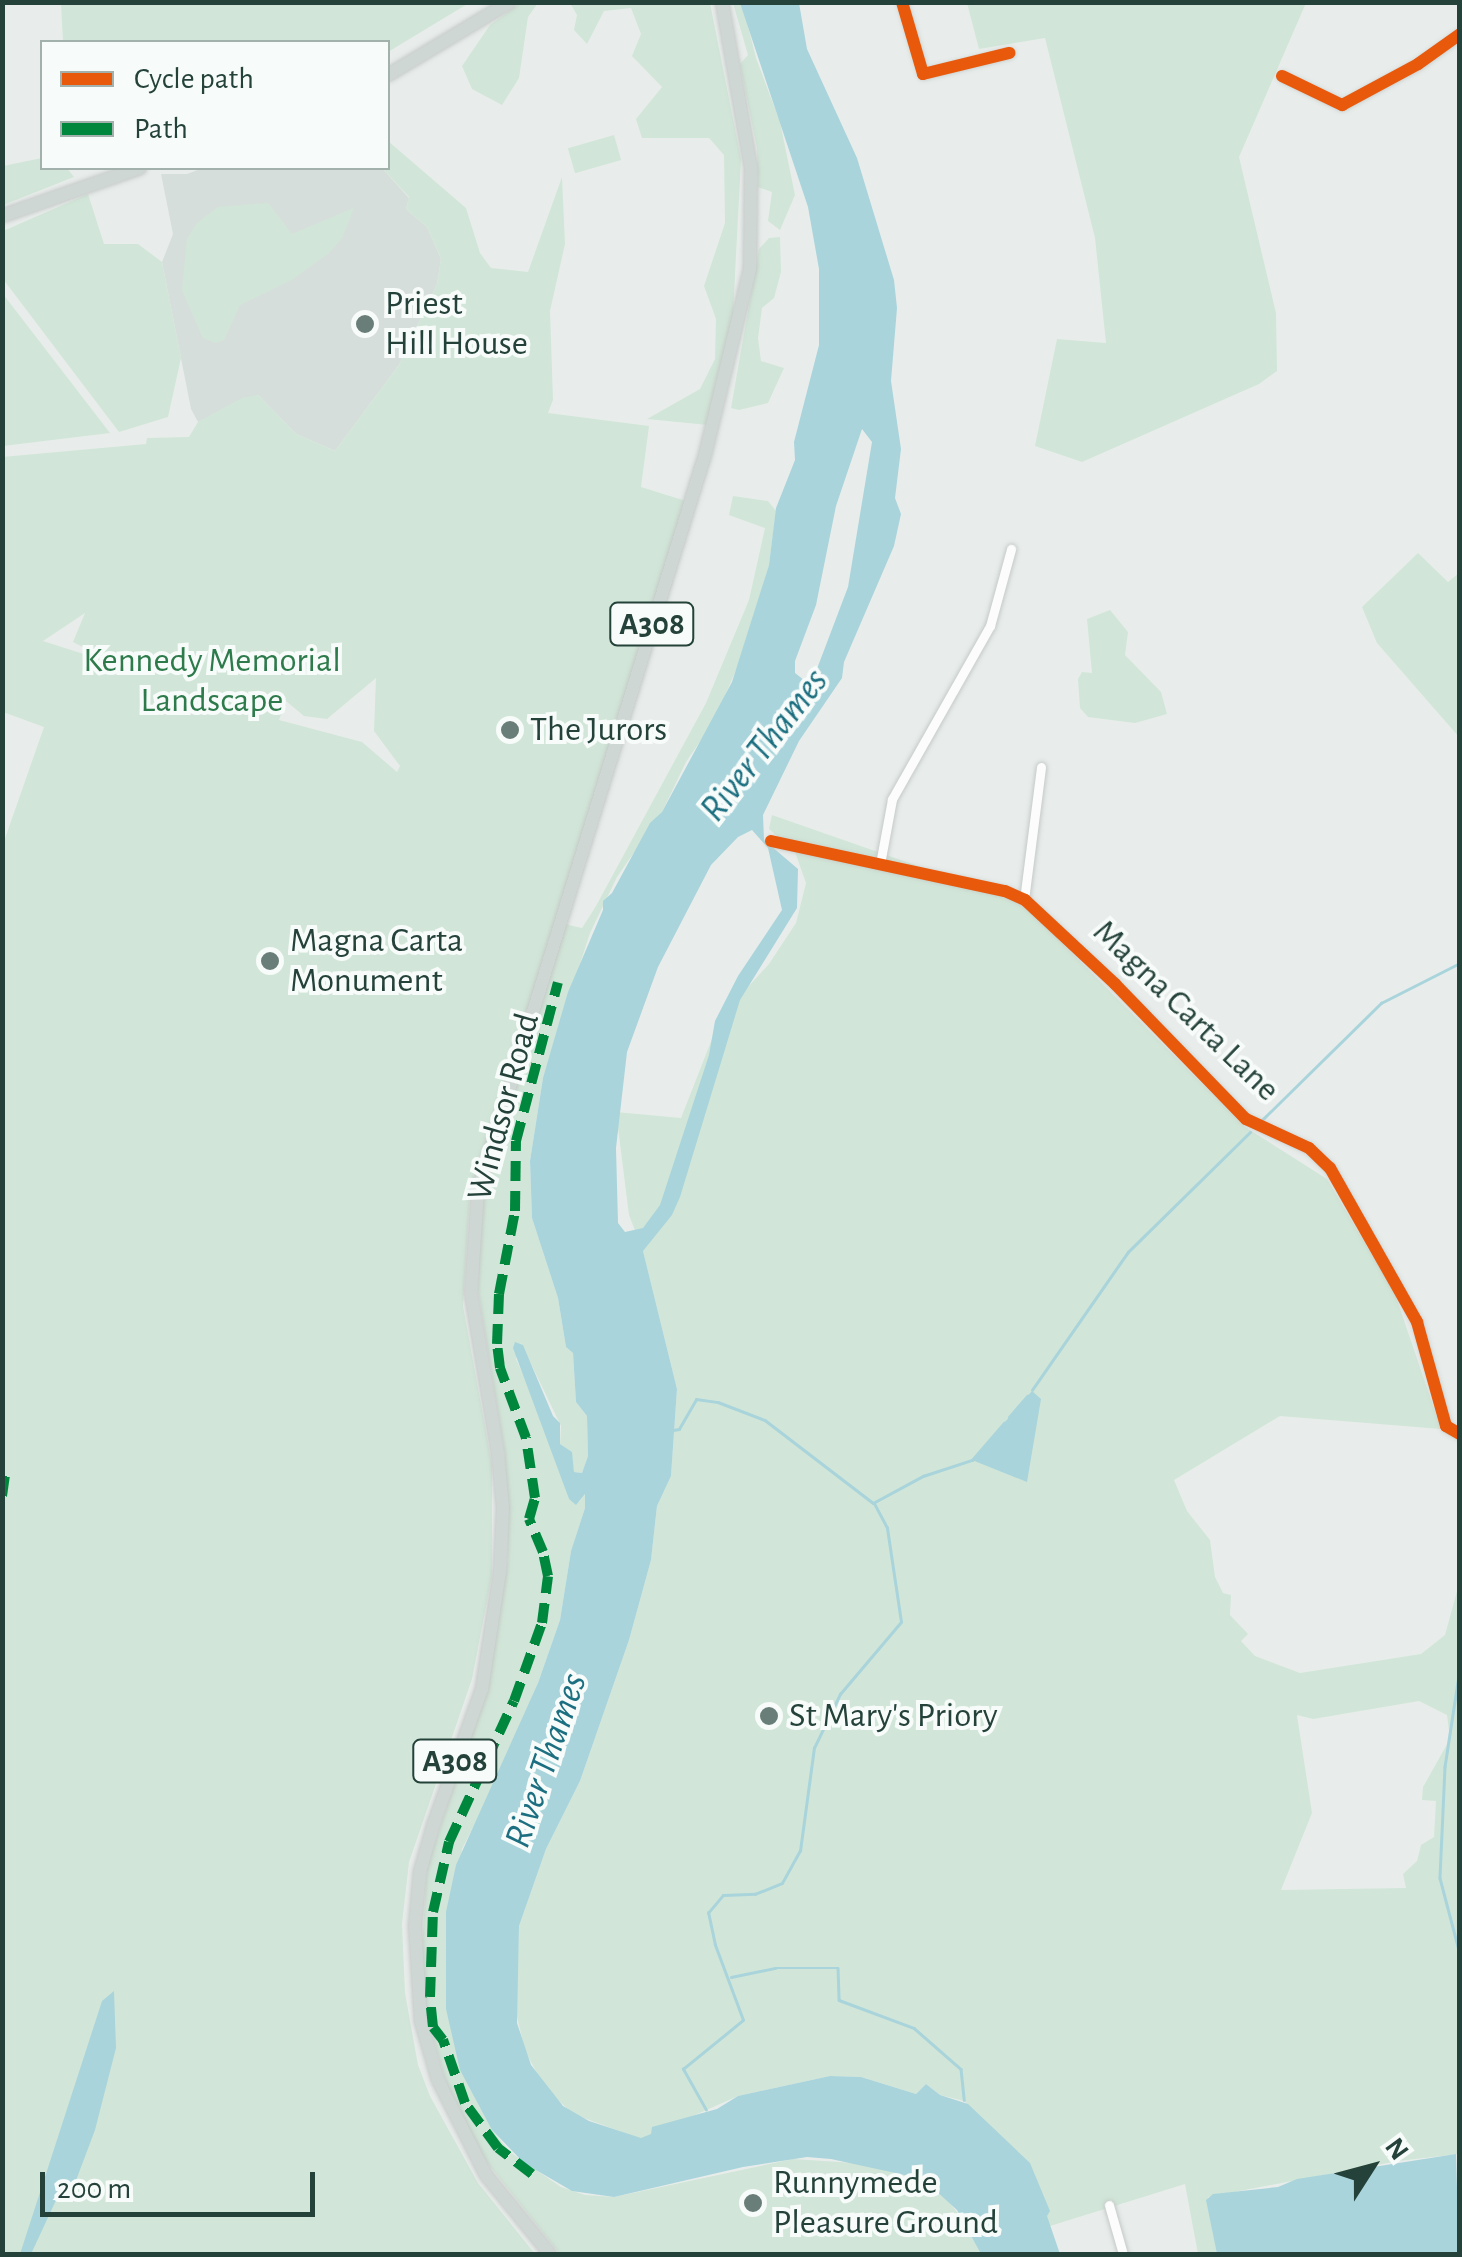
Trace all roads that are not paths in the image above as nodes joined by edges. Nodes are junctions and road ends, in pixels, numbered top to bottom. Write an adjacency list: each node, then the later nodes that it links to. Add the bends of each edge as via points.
1 (510, 2): 6 (main road)
2 (722, 2): 19 (main road, Windsor Road / A308, via 751,168 750,268 704,455 478,1190 471,1293 498,1454 500,1571 482,1689 429,1839 415,1926 421,2021 438,2080 486,2174)
3 (902, 2): 7 (street)
4 (1460, 34): 8 (street, via 1342,106)
5 (1009, 53): 7 (street)
6 (390, 74)
7 (923, 74): 9 (street)
8 (1282, 76)
9 (926, 88)
10 (134, 170): 11 (main road)
11 (2, 216)
12 (1011, 549): 15 (street, via 990,626 892,799)
13 (1041, 767): 16 (street)
14 (771, 841): 15 (street, Magna Carta Lane)
15 (880, 864): 16 (street, Magna Carta Lane)
16 (1024, 900): 17 (street, Magna Carta Lane, via 1246,1119 1310,1148 1330,1168 1417,1322 1446,1426)
17 (1460, 1434)
18 (1109, 2205): 20 (street)
19 (550, 2254)
20 (1124, 2254)

